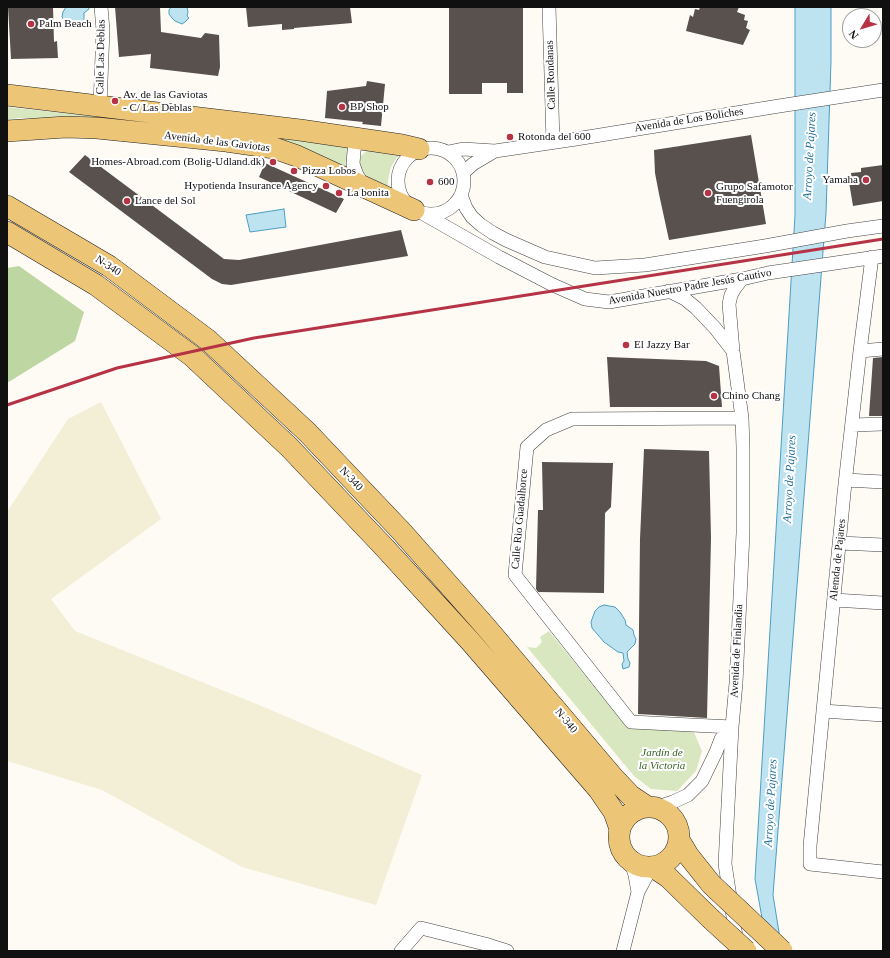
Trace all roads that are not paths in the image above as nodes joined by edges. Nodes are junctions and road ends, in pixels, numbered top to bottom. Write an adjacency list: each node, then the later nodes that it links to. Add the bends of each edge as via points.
1 (102, 7): 5 (street, Calle Las Deblas)
2 (549, 7): 8 (street, Calle Rondanas)
3 (883, 90): 8 (street, Avenida de Los Boliches)
4 (7, 95): 5 (main road, Avenida de las Gaviotas)
5 (100, 106): 7 (main road, Avenida de las Gaviotas)
6 (7, 131): 13 (main road, Avenida de las Gaviotas, via 66,127 97,128 274,148)
7 (356, 138): 9 (main road, Avenida de las Gaviotas); 13 (street, via 354,164)
8 (553, 142): 10 (street, Avenida de Los Boliches)
9 (419, 150): 11 (street, via 438,148); 16 (street, via 406,159 398,173 400,195 406,204)
10 (495, 150): 11 (street, Avenida de Los Boliches, via 463,149); 12 (street, Avenida de Los Boliches)
11 (448, 152): 12 (street, via 460,165)
12 (463, 173): 14 (street)
13 (364, 187): 16 (main road, Avenida de las Gaviotas)
14 (461, 195): 16 (street, via 456,203 441,213); 17 (street, via 466,208 481,226 506,240 545,257 595,268 645,264)
15 (7, 206): 37 (main road, N-340, via 109,266 208,340 307,432 402,532 613,777 631,796)
16 (418, 211): 21 (street, Avenida Nuestro Padre Jesús Cautivo, via 553,285 586,299 609,302)
17 (883, 226)
18 (7, 232): 38 (main road, N-340, via 96,285 192,356 289,447 384,546 563,748 599,790 614,812)
19 (877, 257): 20 (street, Avenida Nuestro Padre Jesús Cautivo); 24 (street, Alemda de Pajares)
20 (742, 279): 21 (street, Avenida Nuestro Padre Jesús Cautivo); 23 (street, Avenida de Finlandia, via 731,295 729,304)
21 (669, 291): 23 (street, Avenida de Finlandia, via 696,308 716,328)
22 (883, 349): 24 (street)
23 (733, 351): 25 (street, Avenida de Finlandia)
24 (860, 351): 27 (street, Alemda de Pajares)
25 (742, 418): 36 (street, Avenida de Finlandia, via 743,533); 36 (street, Calle Rio Guadalhorce, via 572,419 546,430 527,447 515,575 631,722)
26 (883, 424): 27 (street)
27 (852, 425): 28 (street, Alemda de Pajares)
28 (846, 480): 29 (street); 30 (street, Alemda de Pajares)
29 (883, 482)
30 (840, 543): 31 (street); 32 (street, Alemda de Pajares)
31 (883, 545)
32 (834, 600): 33 (street); 34 (street, Alemda de Pajares)
33 (883, 603)
34 (823, 711): 35 (street); 42 (street, Alemda de Pajares, via 810,864)
35 (883, 715)
36 (732, 727): 37 (street, via 721,739 702,780 688,795); 48 (street, Avenida de Finlandia, via 725,864)
37 (652, 807): 38 (main road, via 634,810 626,817); 39 (main road, N-340, via 670,815 677,827)
38 (620, 829): 40 (main road, N-340, via 622,849)
39 (679, 840): 41 (main road, via 668,859); 50 (main road, N-340, bridge, via 711,884)
40 (630, 860): 41 (main road); 43 (street)
41 (653, 867): 43 (street); 49 (main road, bridge, via 668,877)
42 (883, 872)
43 (638, 892): 47 (street)
44 (482, 948): 45 (street, via 421,928); 46 (street)
45 (401, 951)
46 (507, 951)
47 (623, 951)
48 (738, 951)
49 (746, 951)
50 (782, 951)

